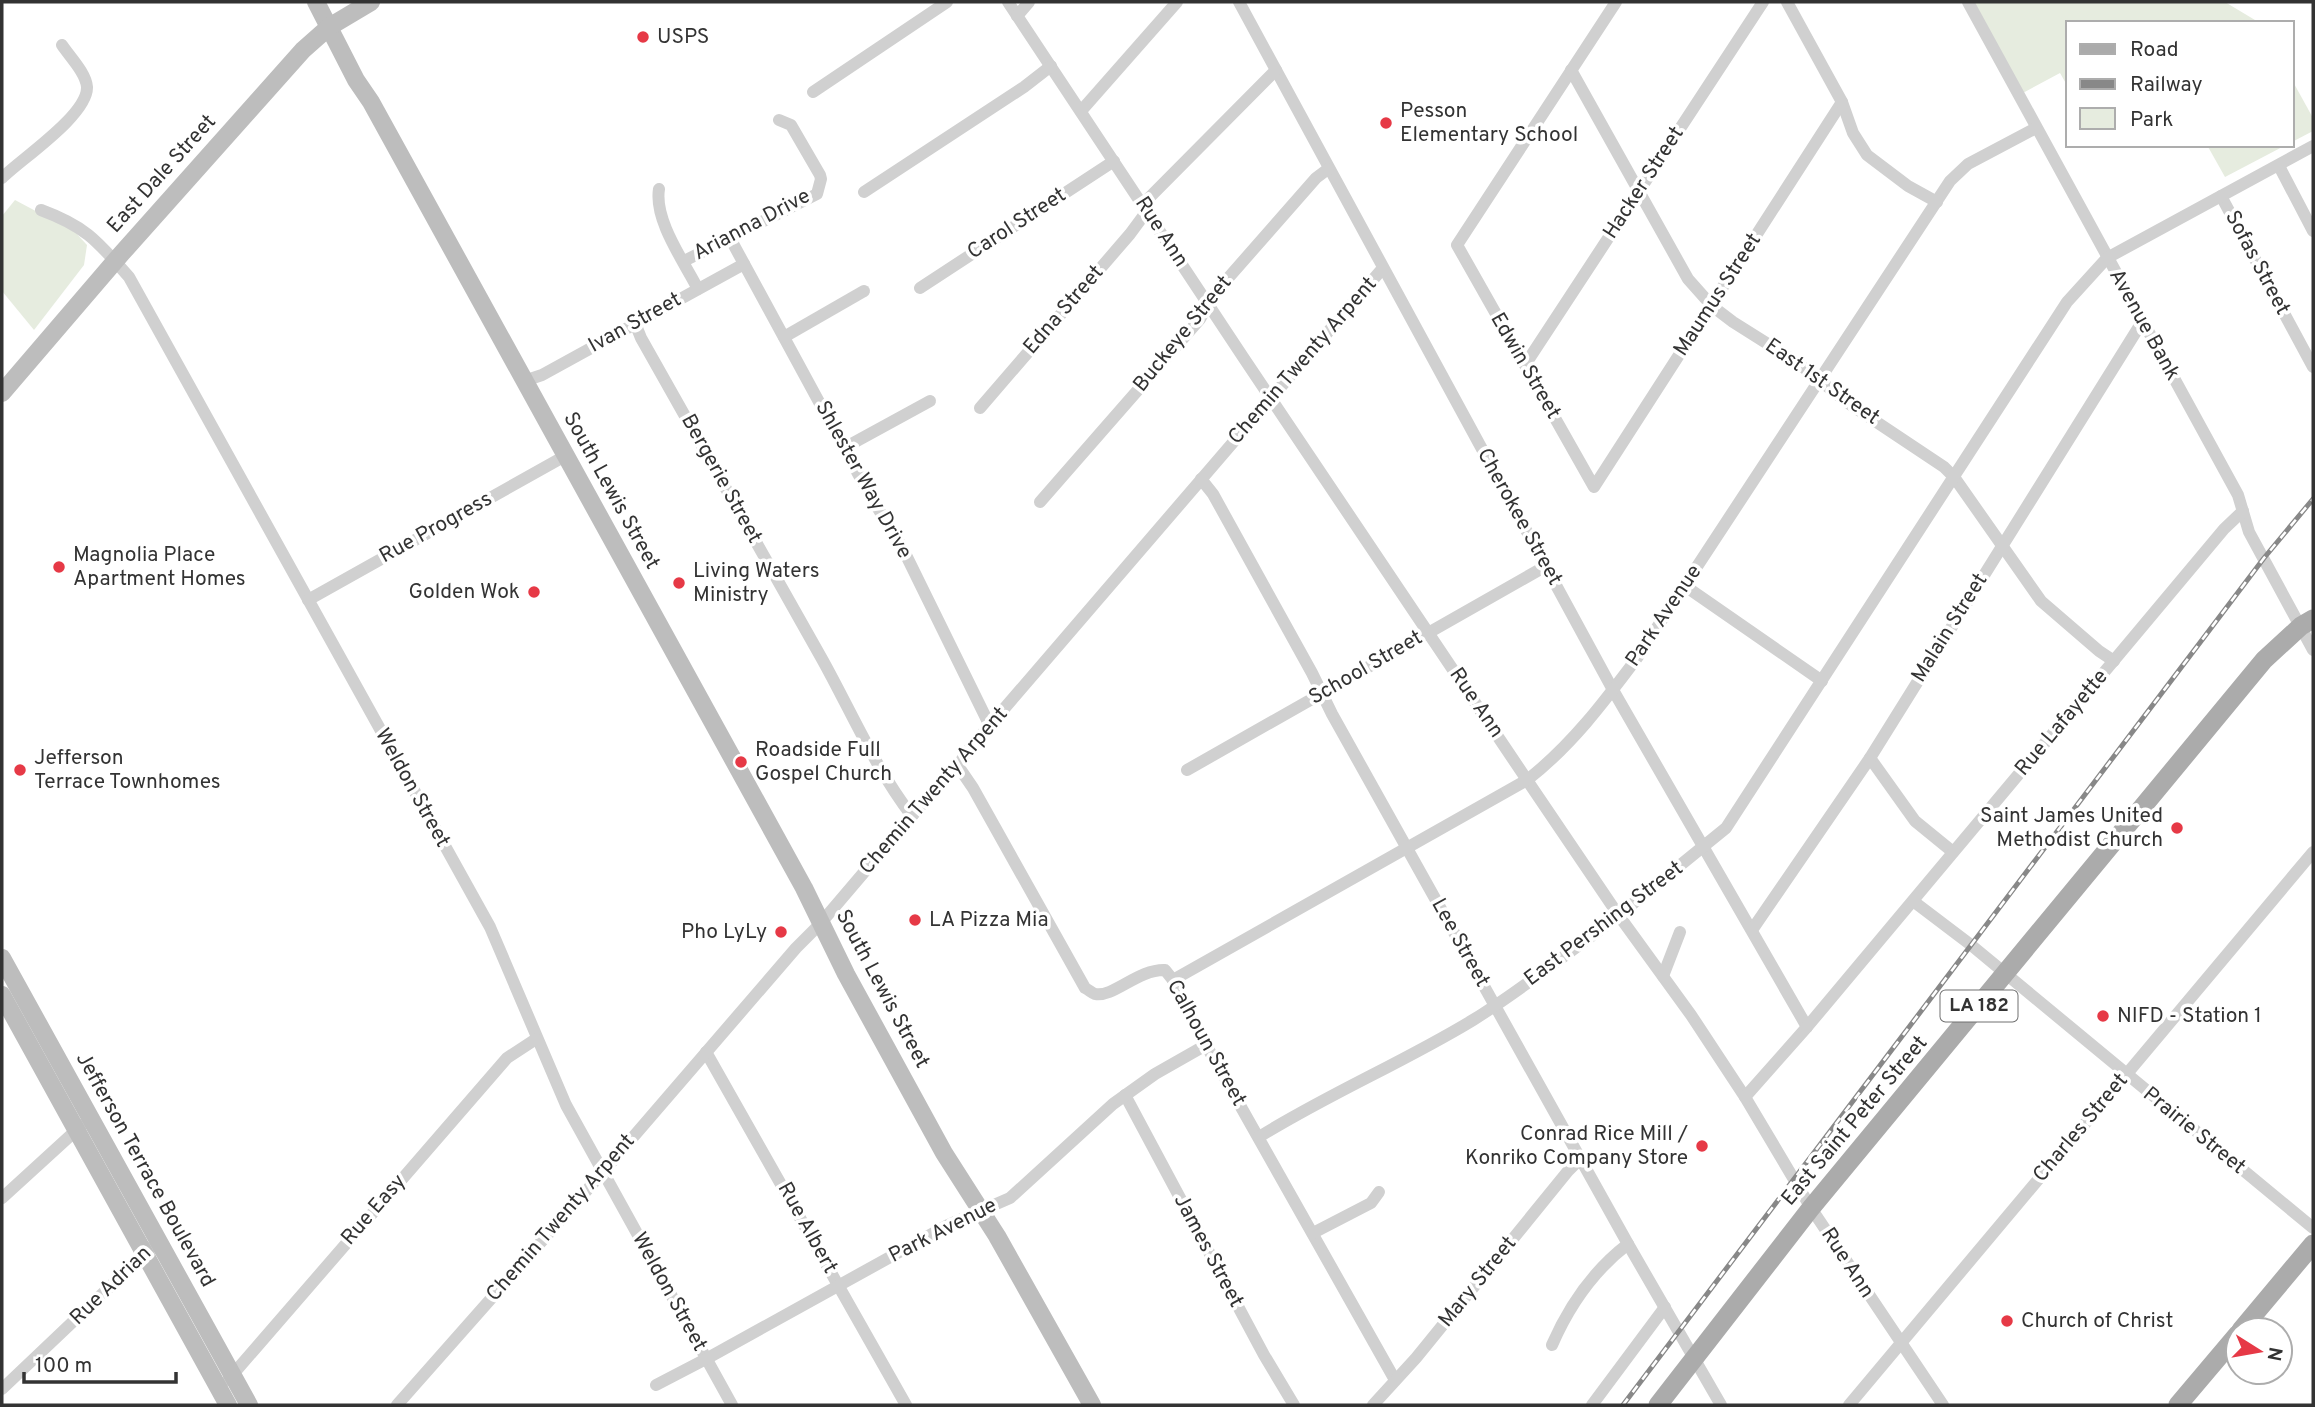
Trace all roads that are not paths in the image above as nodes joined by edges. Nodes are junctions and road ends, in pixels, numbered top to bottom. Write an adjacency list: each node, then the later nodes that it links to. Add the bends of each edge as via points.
1 (316, 2): 13 (main road, South Lewis Street)
2 (371, 2): 13 (main road, East Dale Street)
3 (947, 2): 18 (street)
4 (1008, 2): 12 (street, Rue Ann)
5 (1029, 2): 12 (street)
6 (1177, 2): 20 (street)
7 (1238, 2): 16 (street, Cherokee Street)
8 (1616, 2): 17 (street)
9 (1763, 2): 30 (street, Hacker Street)
10 (1787, 2): 19 (street)
11 (1968, 2): 22 (street, Avenue Bank)
12 (1017, 16): 15 (street, Rue Ann)
13 (328, 27): 39 (main road, East Dale Street); 53 (main road, South Lewis Street)
14 (62, 45): 27 (street, via 87,86 85,98 62,127)
15 (1051, 66): 20 (street, Rue Ann); 29 (street)
16 (1276, 70): 26 (street, Cherokee Street); 33 (street, Edna Street)
17 (1571, 70): 30 (street, East 1st Street); 50 (street, Edwin Street, via 1457,245)
18 (813, 92)
19 (1842, 102): 32 (street, via 1867,155); 46 (street, Maumus Street)
20 (1081, 111): 24 (street, Rue Ann)
21 (779, 120): 36 (street, Arianna Drive, via 791,125 820,175 817,194)
22 (2036, 128): 32 (street, Park Avenue, via 1960,170); 37 (street, Avenue Bank)
23 (2313, 146): 25 (street, East Pershing Street)
24 (1114, 161): 33 (street, Rue Ann); 42 (street, Carol Street)
25 (2279, 166): 31 (street, East Pershing Street); 35 (street)
26 (1328, 169): 41 (street, Cherokee Street); 45 (street, Buckeye Street)
27 (2, 178)
28 (659, 189): 38 (street, via 660,216)
29 (864, 191)
30 (1639, 192): 46 (street, East 1st Street, via 1688,279); 50 (street, Hacker Street)
31 (2221, 196): 37 (street, East Pershing Street); 51 (street, Sofas Street)
32 (1937, 202): 52 (street, Park Avenue)
33 (1145, 208): 45 (street, Rue Ann); 57 (street, Edna Street, via 1130,234)
34 (41, 210): 39 (street, Weldon Street, via 87,232)
35 (2313, 231)
36 (730, 237): 38 (street, Arianna Drive); 40 (street, Shlester Way Drive)
37 (2107, 258): 47 (street, Avenue Bank); 60 (street, East Pershing Street, via 2067,302)
38 (684, 261): 43 (street)
39 (115, 262): 54 (main road, East Dale Street); 68 (street, Weldon Street, via 129,277)
40 (744, 264): 43 (street, Ivan Street); 49 (street, Shlester Way Drive)
41 (1383, 268): 55 (street, Chemin Twenty Arpent); 66 (street, Cherokee Street)
42 (920, 288)
43 (698, 289): 48 (street, Ivan Street)
44 (864, 291): 49 (street)
45 (1208, 304): 55 (street, Rue Ann); 63 (street, Buckeye Street, via 1200,319)
46 (1712, 306): 52 (street, East 1st Street); 62 (street, Maumus Street)
47 (2142, 322): 64 (street, Avenue Bank); 65 (street, Malain Street)
48 (635, 323): 53 (street, Ivan Street); 81 (street, Bergerie Street, via 870,751)
49 (784, 337): 58 (street, Shlester Way Drive)
50 (1525, 365): 62 (street, Edwin Street)
51 (2313, 367)
52 (1819, 380): 60 (street, East 1st Street); 67 (street, Park Avenue)
53 (524, 381): 59 (main road, South Lewis Street)
54 (2, 393)
55 (1272, 397): 61 (street, Chemin Twenty Arpent); 70 (street, Rue Ann)
56 (930, 401): 58 (street)
57 (980, 408)
58 (844, 448): 76 (street, Shlester Way Drive, via 902,547)
59 (565, 456): 68 (street, Rue Progress); 88 (main road, South Lewis Street)
60 (1954, 477): 65 (street, East 1st Street); 73 (street, East Pershing Street)
61 (1201, 480): 75 (street, Lee Street); 76 (street, Chemin Twenty Arpent)
62 (1594, 487)
63 (1040, 502)
64 (2243, 511): 69 (street, Avenue Bank, via 2249,531); 72 (street, Rue Lafayette)
65 (2001, 546): 72 (street, East 1st Street, via 2041,601); 77 (street, Malain Street)
66 (1546, 566): 70 (street, School Street); 74 (street, Cherokee Street)
67 (1685, 586): 73 (street); 74 (street, Park Avenue)
68 (308, 600): 98 (street, Weldon Street, via 490,927)
69 (2307, 622): 71 (street, Avenue Bank); 92 (main road, East Saint Peter Street / LA 182, via 2264,660)
70 (1429, 631): 75 (street, School Street); 80 (street, Rue Ann)
71 (2313, 650)
72 (2114, 661): 84 (street, Rue Lafayette)
73 (1822, 681): 83 (street, East Pershing Street, via 1726,828)
74 (1614, 690): 80 (street, Park Avenue, via 1552,760); 83 (street, Cherokee Street)
75 (1321, 693): 79 (street, School Street); 82 (street, Lee Street)
76 (990, 726): 78 (street, Chemin Twenty Arpent)
77 (1870, 758): 84 (street, via 1915,821); 89 (street, Malain Street)
78 (958, 766): 81 (street, Chemin Twenty Arpent); 94 (street, Calhoun Street, via 1085,988 1096,994 1108,993 1153,970 1165,970)
79 (1187, 770)
80 (1527, 780): 82 (street, Park Avenue); 87 (street, Rue Ann)
81 (912, 816): 88 (street, Chemin Twenty Arpent)
82 (1407, 848): 94 (street, Park Avenue); 96 (street, Lee Street)
83 (1703, 849): 87 (street, East Pershing Street); 89 (street, Cherokee Street)
84 (1953, 852): 86 (street, Rue Lafayette)
85 (2313, 852): 101 (street, Charles Street)
86 (1913, 901): 92 (street, Prairie Street); 97 (street, Rue Lafayette)
87 (1617, 913): 93 (street, Rue Ann); 96 (street, East Pershing Street)
88 (820, 924): 100 (street, Chemin Twenty Arpent); 112 (main road, South Lewis Street)
89 (1752, 930): 97 (street, Cherokee Street)
90 (1680, 932): 93 (street)
91 (2, 958): 95 (main road, Jefferson Terrace Boulevard)
92 (2005, 975): 101 (street, Prairie Street); 111 (main road, East Saint Peter Street / LA 182)
93 (1663, 976): 103 (street, Rue Ann)
94 (1173, 980): 99 (street, Calhoun Street)
95 (11, 999): 104 (main road, Jefferson Terrace Boulevard); 105 (main road, Jefferson Terrace Boulevard)
96 (1496, 1005): 106 (street, East Pershing Street); 107 (street, Lee Street)
97 (1807, 1027): 103 (street, Rue Lafayette)
98 (536, 1039): 108 (street, Weldon Street); 126 (street, Rue Easy, via 507,1058)
99 (1206, 1045): 102 (street, Park Avenue); 106 (street, Calhoun Street)
100 (706, 1052): 108 (street, Chemin Twenty Arpent); 118 (street, Rue Albert)
101 (2126, 1075): 113 (street, Prairie Street); 121 (street, Charles Street)
102 (1125, 1095): 112 (street, Park Avenue, via 1010,1198); 136 (street, James Street)
103 (1745, 1097): 111 (street, Rue Ann)
104 (92, 1117): 105 (street); 117 (main road, Jefferson Terrace Boulevard)
105 (77, 1129): 110 (street); 117 (main road, Jefferson Terrace Boulevard)
106 (1259, 1138): 114 (street, Calhoun Street)
107 (1581, 1158): 115 (street, Lee Street); 127 (street, Mary Street)
108 (603, 1172): 125 (street, Weldon Street); 132 (street, Chemin Twenty Arpent)
109 (1379, 1192): 114 (street, via 1371,1203)
110 (2, 1198)
111 (1811, 1208): 121 (street, Rue Ann); 124 (main road, East Saint Peter Street / LA 182)
112 (980, 1211): 118 (street, Park Avenue, via 948,1224); 135 (main road, South Lewis Street)
113 (2313, 1228)
114 (1313, 1233): 127 (street, Calhoun Street)
115 (1628, 1244): 119 (street, Lee Street); 122 (street, via 1609,1258 1585,1289)
116 (2313, 1244): 120 (main road)
117 (152, 1246): 126 (main road, Jefferson Terrace Boulevard); 129 (street, Rue Adrian); 130 (main road, Jefferson Terrace Boulevard)
118 (839, 1286): 125 (street, Park Avenue); 134 (street, Rue Albert)
119 (1665, 1307): 124 (street, Lee Street); 138 (street)
120 (2253, 1316)
121 (1901, 1343): 141 (street, Charles Street); 142 (street, Rue Ann)
122 (1552, 1345)
123 (2224, 1351): 143 (main road)
124 (1695, 1356): 139 (main road, East Saint Peter Street / LA 182); 140 (street, Lee Street)
125 (706, 1359): 128 (street, Park Avenue); 133 (street, Weldon Street)
126 (233, 1374): 130 (street, Rue Easy); 131 (main road, Jefferson Terrace Boulevard)
127 (1395, 1380): 137 (street, Mary Street)
128 (656, 1385)
129 (2, 1389)
130 (224, 1398)
131 (249, 1405)
132 (397, 1405)
133 (732, 1405)
134 (906, 1405)
135 (1092, 1405)
136 (1294, 1405)
137 (1373, 1405)
138 (1592, 1405)
139 (1658, 1405)
140 (1721, 1405)
141 (1849, 1405)
142 (1943, 1405)
143 (2178, 1405)

